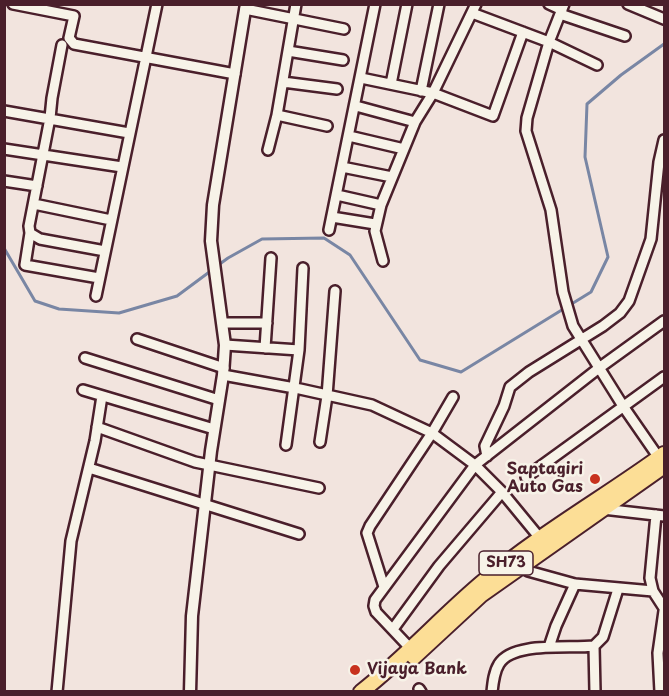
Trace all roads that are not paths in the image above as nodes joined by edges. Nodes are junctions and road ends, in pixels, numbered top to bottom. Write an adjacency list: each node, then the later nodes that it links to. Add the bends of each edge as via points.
1 (13, 4): 14 (street)
2 (76, 4): 14 (street)
3 (157, 4): 23 (street)
4 (296, 4): 15 (street)
5 (375, 4): 27 (street)
6 (407, 4): 29 (street)
7 (439, 4): 31 (street)
8 (549, 4): 12 (street)
9 (628, 4): 13 (street)
10 (245, 7): 15 (street); 26 (street)
11 (474, 9): 18 (street); 32 (street)
12 (562, 9): 19 (street); 20 (street)
13 (652, 9): 16 (street)
14 (74, 15): 23 (street, via 69,38 74,44)
15 (294, 18): 17 (street); 22 (street)
16 (664, 19)
17 (344, 29)
18 (523, 32): 20 (street); 32 (street, via 493,116)
19 (626, 36)
20 (549, 42): 25 (street); 70 (street, via 526,131 551,210 563,292)
21 (62, 45): 36 (street)
22 (288, 51): 24 (street); 28 (street)
23 (145, 57): 26 (street); 39 (street)
24 (343, 60)
25 (597, 64)
26 (235, 74): 67 (street, via 213,205 211,240)
27 (361, 78): 29 (street); 33 (street)
28 (283, 82): 30 (street); 35 (street)
29 (391, 84): 31 (street)
30 (337, 90)
31 (421, 91): 32 (street)
32 (433, 93): 37 (street)
33 (356, 106): 37 (street); 40 (street)
34 (4, 111): 36 (street)
35 (277, 115): 38 (street); 44 (street)
36 (50, 118): 39 (street); 45 (street)
37 (415, 122): 42 (street)
38 (327, 126)
39 (129, 133): 46 (street)
40 (349, 136): 42 (street); 47 (street)
41 (664, 140): 70 (street, via 651,239 629,301 620,313)
42 (404, 148): 48 (street)
43 (4, 150): 45 (street)
44 (268, 150)
45 (43, 155): 46 (street); 50 (street)
46 (122, 167): 55 (street)
47 (342, 168): 48 (street); 51 (street)
48 (392, 177): 53 (street)
49 (4, 181): 50 (street)
50 (37, 186): 52 (street)
51 (337, 195): 53 (street); 54 (street)
52 (34, 204): 55 (street); 58 (street)
53 (381, 205): 56 (street)
54 (332, 216): 56 (street); 57 (street)
55 (111, 220): 59 (street)
56 (375, 224): 61 (street)
57 (329, 231)
58 (30, 233): 59 (street, via 40,239); 63 (street, via 25,265)
59 (105, 251): 63 (street)
60 (271, 258): 68 (street)
61 (383, 261)
62 (303, 268): 73 (street)
63 (99, 278): 65 (street)
64 (335, 291): 81 (street)
65 (96, 296)
66 (664, 321): 75 (street)
67 (222, 323): 68 (street); 71 (street)
68 (267, 323): 72 (street)
69 (137, 339): 76 (street)
70 (581, 339): 75 (street); 90 (street, via 510,387 486,446)
71 (225, 345): 72 (street); 76 (street)
72 (265, 348): 73 (street)
73 (299, 350): 78 (street)
74 (85, 358): 83 (street)
75 (599, 368): 84 (street); 90 (street)
76 (224, 371): 78 (street); 83 (street)
77 (664, 377): 84 (street)
78 (295, 388): 81 (street); 89 (street)
79 (83, 390): 80 (street)
80 (102, 396): 85 (street); 86 (street)
81 (327, 396): 87 (street, via 372,405); 88 (street)
82 (453, 397): 87 (street)
83 (219, 400): 86 (street)
84 (623, 406): 91 (street); 95 (street)
85 (97, 427): 93 (street); 94 (street)
86 (214, 429): 93 (street)
87 (432, 434): 92 (street); 105 (street, via 367,533)
88 (320, 442)
89 (286, 445)
90 (486, 456): 92 (street)
91 (663, 459): 99 (main road, SH73); 102 (main road, SH73)
92 (475, 465): 97 (street); 105 (street)
93 (210, 466): 96 (street); 98 (street)
94 (89, 468): 98 (street); 115 (street, via 71,541)
95 (525, 477)
96 (319, 489)
97 (502, 492): 102 (street); 109 (street, via 439,566)
98 (205, 506): 101 (street); 116 (street, via 192,616)
99 (603, 509): 100 (street); 103 (main road, SH73)
100 (660, 515): 107 (street, via 650,578)
101 (299, 534)
102 (539, 537): 111 (main road, SH73, via 483,581)
103 (521, 566): 104 (street); 114 (main road, SH73)
104 (575, 584): 106 (street); 112 (street)
105 (384, 587): 109 (street, via 374,606)
106 (618, 589): 107 (street); 110 (street, via 603,637)
107 (653, 591): 108 (street)
108 (664, 609): 113 (street)
109 (393, 629): 111 (street)
110 (594, 646): 112 (street); 120 (street)
111 (410, 648): 114 (main road, SH73)
112 (549, 648): 119 (street, via 505,657 499,664)
113 (661, 653): 121 (street)
114 (396, 667): 117 (main road, SH73); 118 (main road, SH73)
115 (57, 692)
116 (190, 692)
117 (361, 692)
118 (375, 692)
119 (492, 692)
120 (596, 692)
121 (660, 692)

